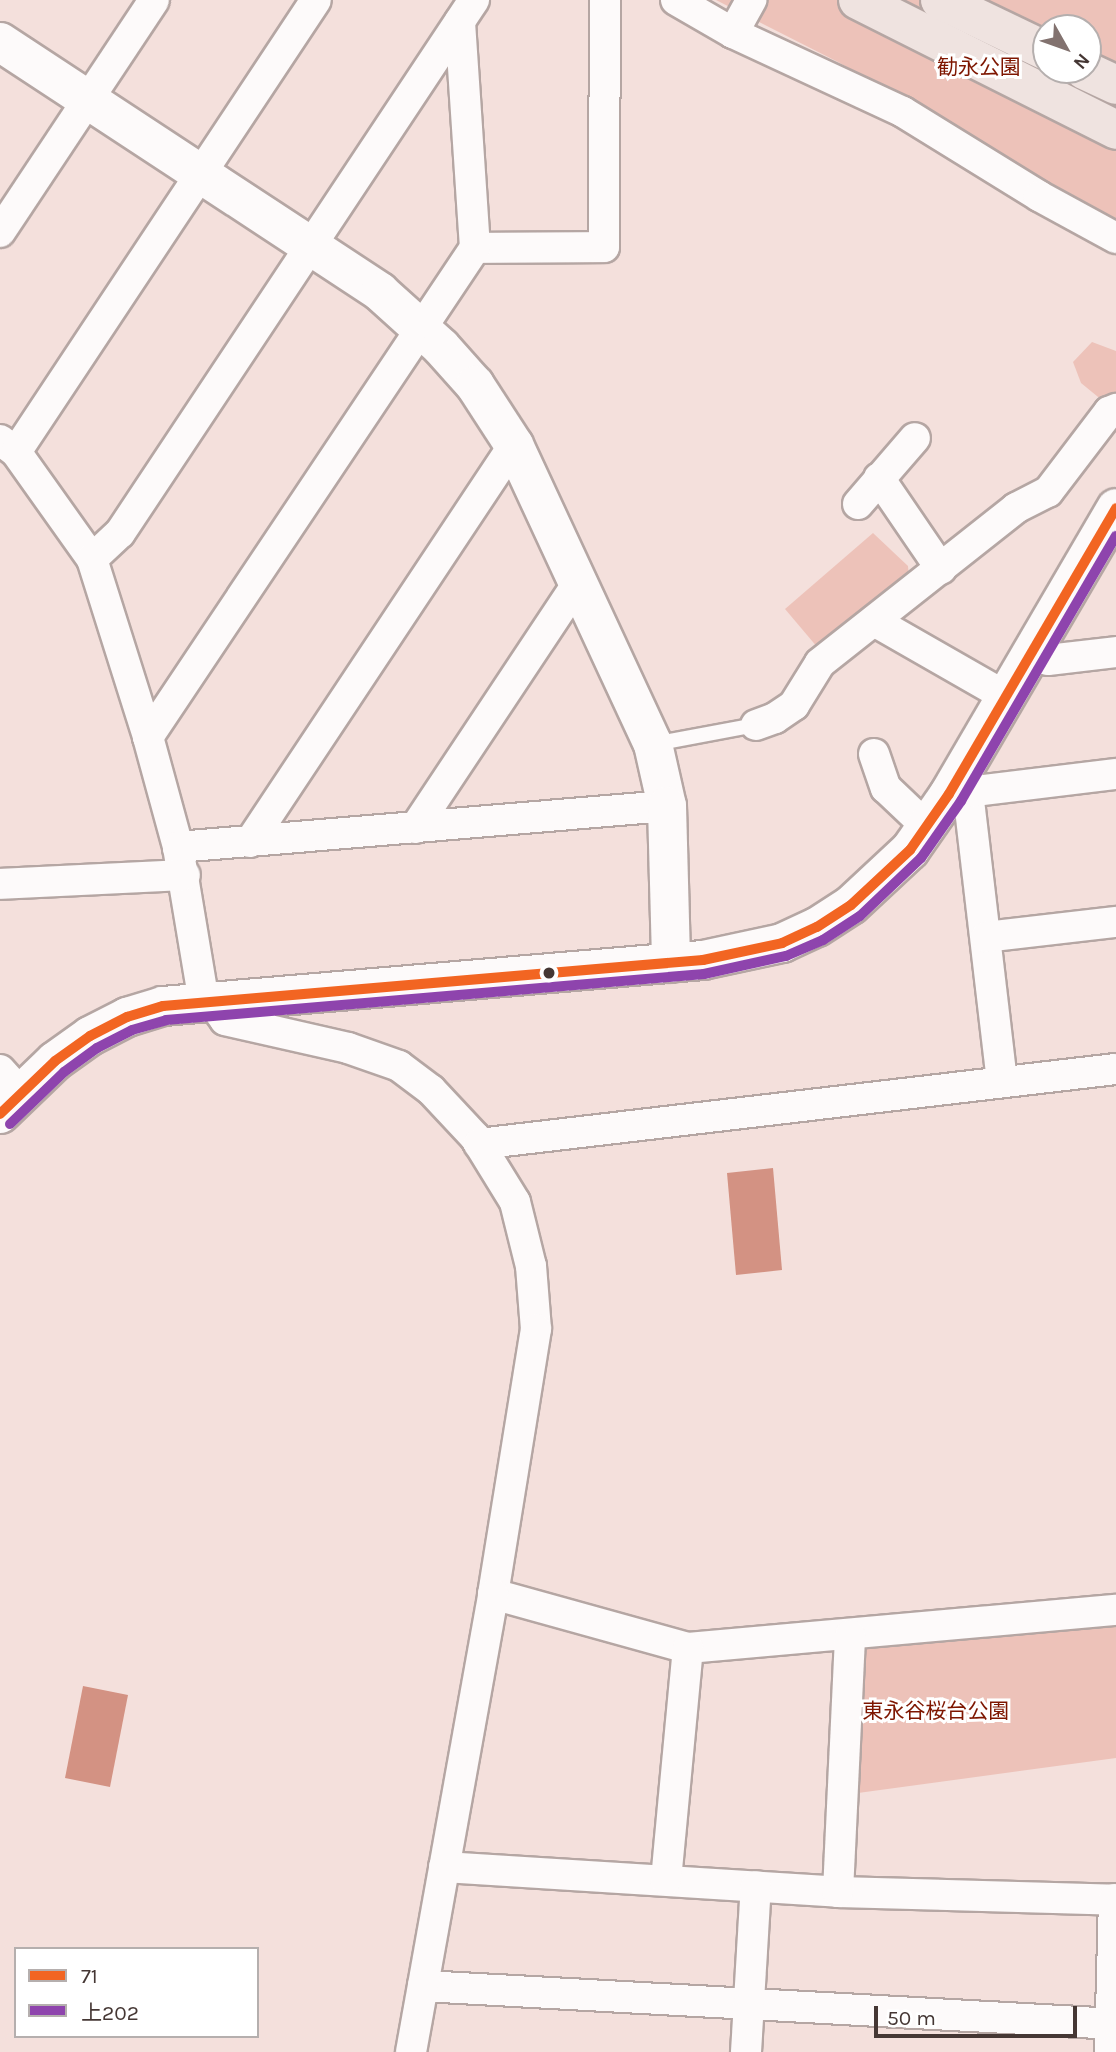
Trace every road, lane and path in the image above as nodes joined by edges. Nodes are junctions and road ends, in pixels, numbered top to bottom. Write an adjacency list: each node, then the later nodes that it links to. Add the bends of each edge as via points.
1 (154, 0): 12 (street)
2 (316, 0): 14 (street)
3 (605, 0): 18 (street, via 604,247)
4 (676, 0): 9 (street)
5 (751, 0): 9 (street)
6 (858, 0): 13 (highway)
7 (940, 0): 11 (highway)
8 (467, 10): 17 (street); 18 (street)
9 (733, 33): 16 (street, via 903,112)
10 (0, 42): 12 (street)
11 (1032, 44)
12 (90, 100): 14 (street); 15 (street)
13 (1116, 130)
14 (201, 175): 17 (street); 23 (street)
15 (0, 232)
16 (1116, 238)
17 (311, 246): 19 (street, via 380,292); 27 (street, via 120,533)
18 (475, 248): 19 (street)
19 (421, 328): 22 (street, via 475,385); 35 (street)
20 (1116, 409): 28 (street, via 1109,412 1048,492 1016,508)
21 (915, 438): 24 (street)
22 (514, 444): 29 (street); 43 (street)
23 (8, 446): 27 (street)
24 (880, 478): 25 (street); 28 (street)
25 (858, 504)
26 (1116, 508): 32 (street)
27 (92, 559): 35 (street)
28 (941, 569): 30 (street)
29 (579, 581): 36 (street); 42 (street)
30 (874, 621): 33 (street); 34 (street, via 820,663 793,705)
31 (1116, 652): 32 (street, via 1048,660)
32 (1028, 656): 33 (street)
33 (1005, 696): 39 (street)
34 (756, 725): 36 (lane)
35 (148, 737): 44 (street)
36 (653, 744): 40 (street)
37 (874, 754): 41 (street, via 886,788)
38 (1116, 774): 39 (street)
39 (958, 793): 41 (street); 47 (street)
40 (667, 806): 42 (street); 48 (street)
41 (926, 826): 48 (street, via 910,850 882,877 817,927 742,954)
42 (415, 828): 43 (street)
43 (250, 842): 44 (street)
44 (181, 861): 45 (street); 49 (street)
45 (0, 884)
46 (1116, 922): 47 (street)
47 (986, 936): 51 (street)
48 (671, 963): 49 (street)
49 (208, 1002): 52 (street, via 163,1006 127,1017); 53 (street, via 225,1020 348,1048 399,1066 431,1090)
50 (1116, 1069): 51 (street)
51 (1002, 1082): 53 (street)
52 (7, 1093)
53 (479, 1144): 54 (street, via 514,1202 531,1266 536,1329)
54 (493, 1594): 57 (street); 58 (street)
55 (1116, 1610): 56 (street)
56 (850, 1635): 57 (street); 61 (street)
57 (688, 1648): 59 (street)
58 (444, 1867): 59 (street); 63 (street)
59 (666, 1880): 60 (street)
60 (756, 1886): 61 (street); 64 (street)
61 (838, 1892): 62 (street)
62 (1115, 1899): 65 (street)
63 (423, 1986): 64 (street); 66 (street)
64 (749, 2004): 65 (street); 67 (street)
65 (1112, 2033)
66 (411, 2052)
67 (746, 2052)

